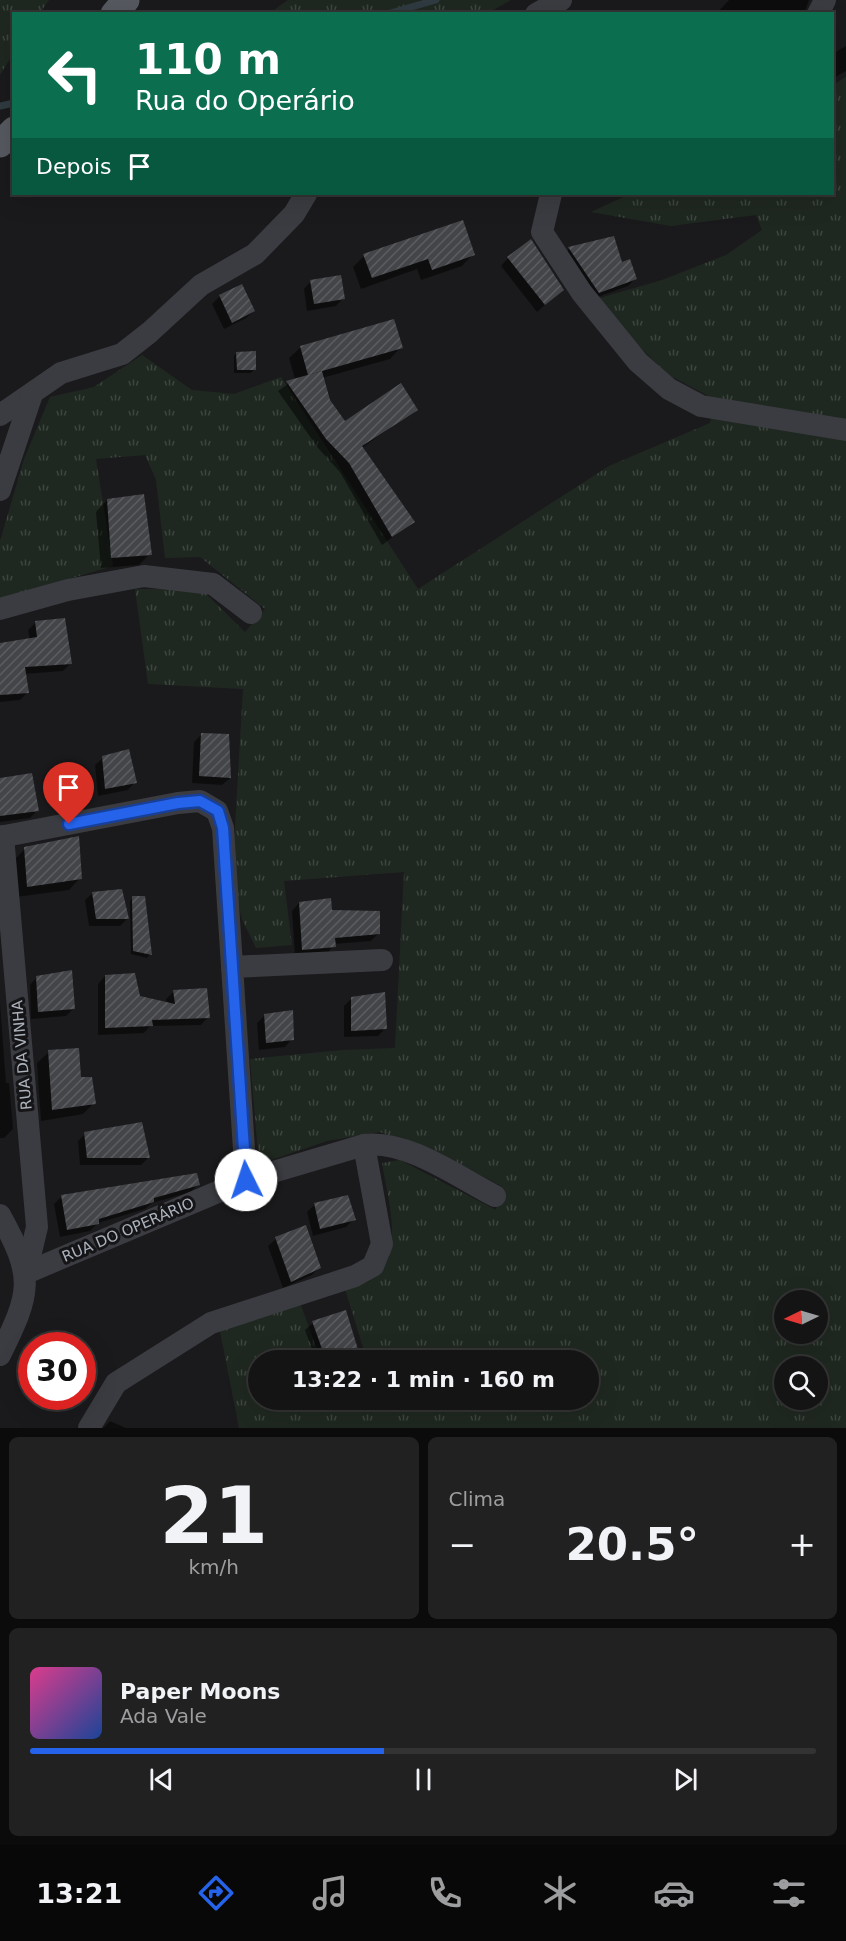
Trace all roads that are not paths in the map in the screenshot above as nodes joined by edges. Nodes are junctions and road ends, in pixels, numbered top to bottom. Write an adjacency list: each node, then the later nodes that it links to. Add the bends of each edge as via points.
1 (126, 0): 3 (main road)
2 (561, 0): 4 (street)
3 (116, 12)
4 (540, 12)
5 (12, 132): 6 (main road)
6 (0, 144)
7 (305, 195): 9 (street, via 294,214 255,254 201,285 122,354 61,373)
8 (551, 195): 11 (street, via 542,232 582,293 638,362 669,388 701,406)
9 (32, 394): 10 (street); 12 (street)
10 (0, 415)
11 (846, 430)
12 (0, 490)
13 (0, 609): 14 (street, via 68,590 144,576 213,584)
14 (251, 613)
15 (2, 837): 17 (street, via 178,803 200,801 218,811 223,828); 22 (street, RUA DA VINHA, via 37,1227)
16 (382, 960): 17 (street)
17 (232, 967): 19 (street)
18 (364, 1144): 19 (street, RUA DO OPERÁRIO); 20 (street, via 380,1142 402,1148); 24 (street, via 382,1244 373,1266 355,1276 211,1323 116,1383)
19 (246, 1180): 22 (street, RUA DO OPERÁRIO)
20 (495, 1196)
21 (0, 1215): 22 (street)
22 (26, 1273): 23 (street, RUA DA VINHA, via 25,1297)
23 (0, 1355)
24 (89, 1428)

